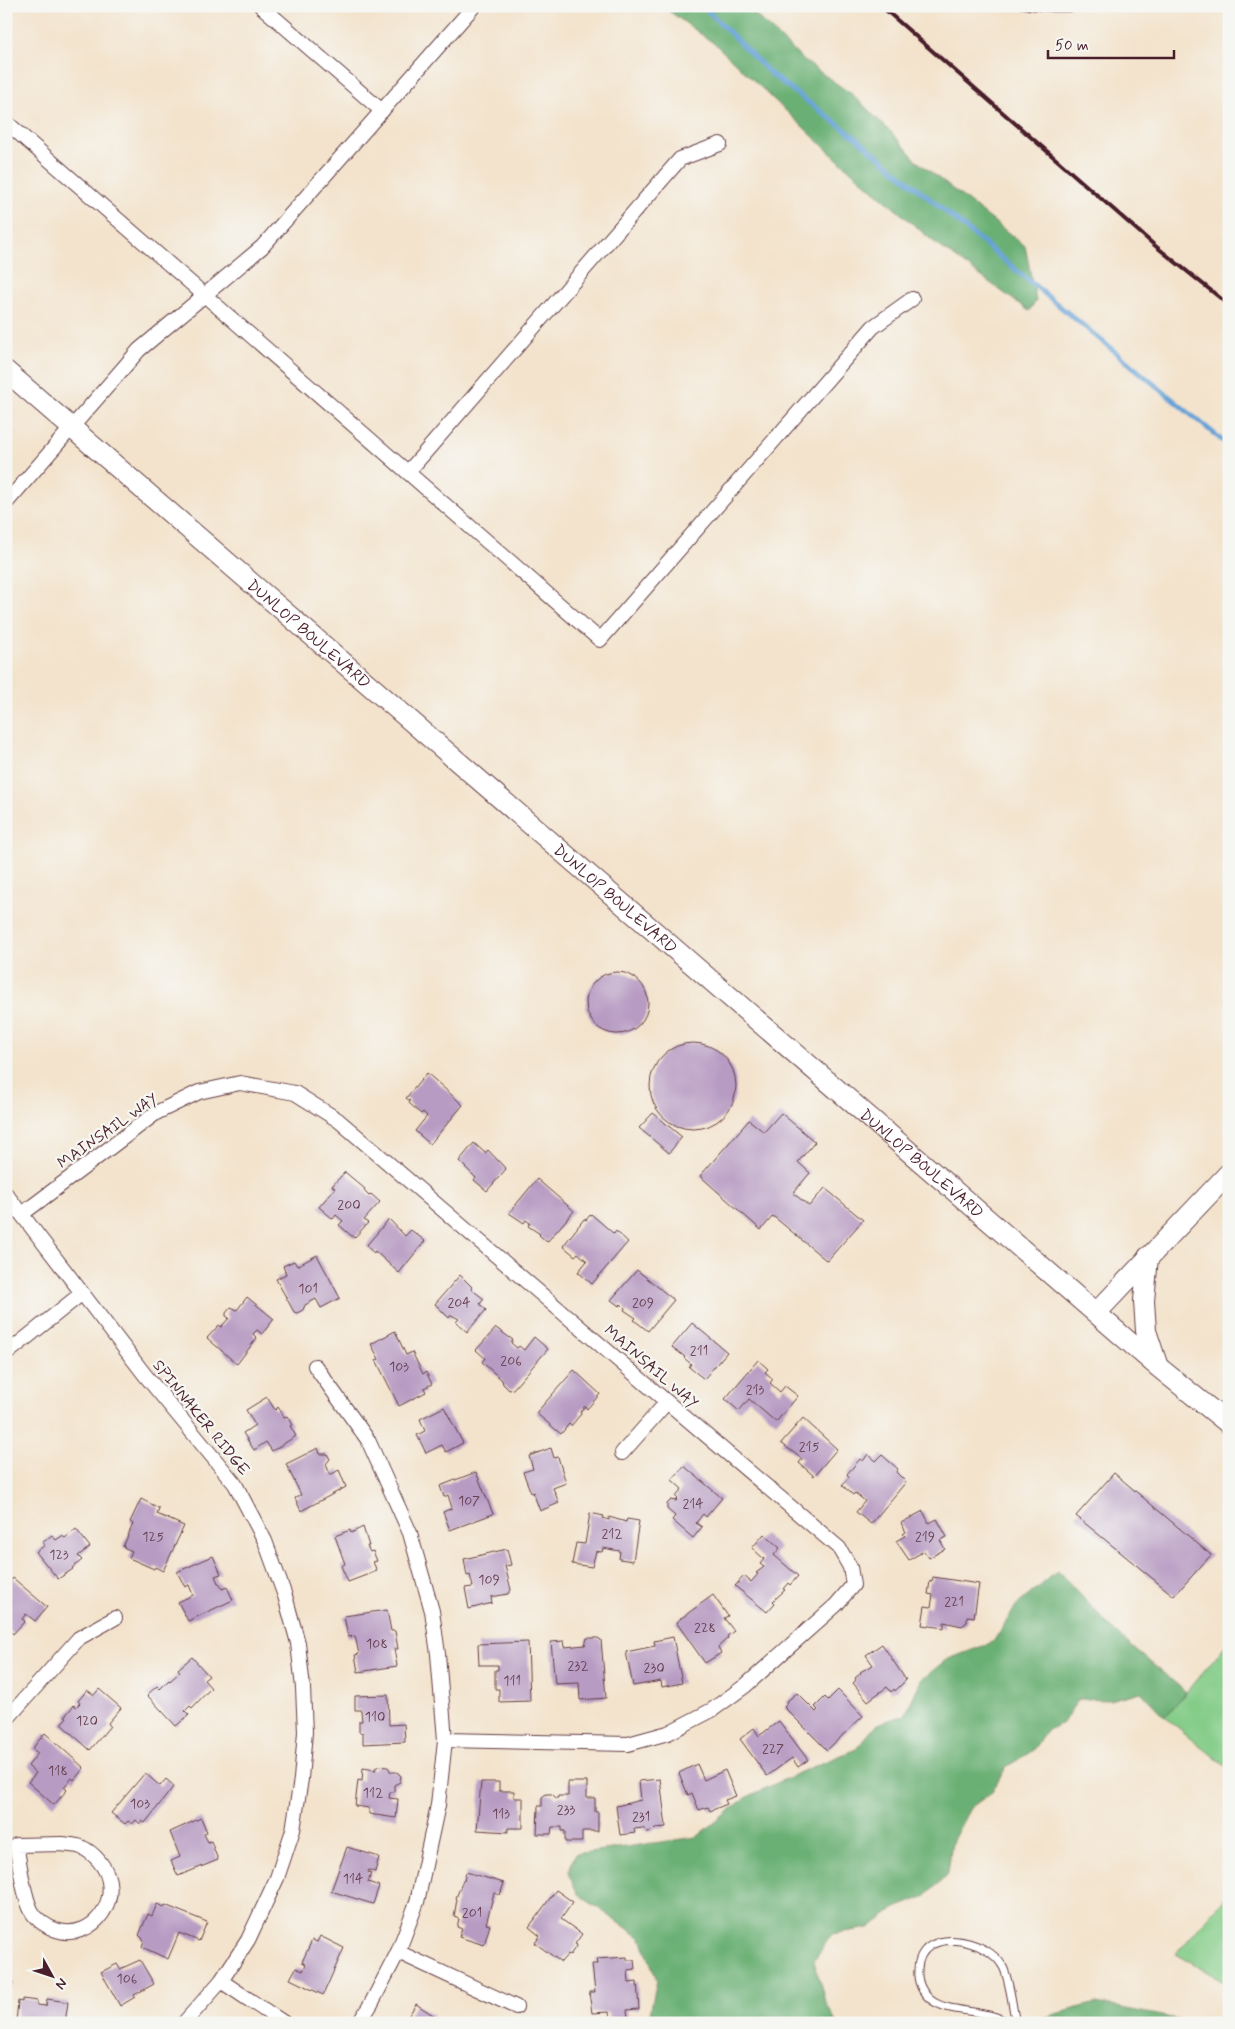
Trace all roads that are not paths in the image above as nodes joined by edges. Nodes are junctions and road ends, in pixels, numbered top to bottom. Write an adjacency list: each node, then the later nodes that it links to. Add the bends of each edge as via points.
1 (261, 6): 3 (street)
2 (474, 6): 3 (street)
3 (382, 112): 6 (street, via 262,247)
4 (6, 122): 6 (street)
5 (720, 144): 10 (street, via 680,159)
6 (204, 295): 9 (street, via 139,350); 10 (street)
7 (912, 298): 10 (street, via 873,326 600,640)
8 (6, 371): 9 (street, DUNLOP BOULEVARD)
9 (72, 428): 11 (street); 17 (street, DUNLOP BOULEVARD)
10 (408, 472)
11 (6, 503)
12 (1229, 1173): 15 (street)
13 (6, 1194): 14 (street, SPINNAKER RIDGE)
14 (22, 1214): 16 (street, SPINNAKER RIDGE); 21 (street, MAINSAIL WAY, via 156,1113 199,1092 240,1083 295,1093 338,1120)
15 (1148, 1257): 17 (street); 20 (street, via 1144,1301 1146,1331)
16 (81, 1294): 18 (street); 29 (street, SPINNAKER RIDGE, via 235,1484 265,1541 298,1643 305,1732 293,1830 277,1878 248,1940)
17 (1097, 1312): 20 (street, DUNLOP BOULEVARD)
18 (6, 1354)
19 (315, 1366): 26 (street, via 368,1440 410,1533 432,1611)
20 (1158, 1366): 22 (street, DUNLOP BOULEVARD)
21 (667, 1402): 23 (street); 26 (street, MAINSAIL WAY, via 839,1548 850,1567 853,1585 830,1610 745,1686 712,1710 668,1732 628,1744)
22 (1229, 1424)
23 (622, 1453)
24 (115, 1618): 25 (street, via 79,1638)
25 (6, 1720)
26 (446, 1740): 28 (street, via 428,1854 417,1902)
27 (11, 1841): 27 (street, via 33,1912 48,1927 64,1932 75,1931 86,1928 99,1917 108,1905 110,1879 94,1854 81,1847 62,1844)
28 (398, 1952): 30 (street); 33 (street)
29 (221, 1981): 31 (street, SPINNAKER RIDGE); 32 (street)
30 (516, 2007)
31 (184, 2023)
32 (284, 2023)
33 (359, 2023)
34 (1009, 2023): 35 (lane, via 996,2015 932,2001 922,1990 917,1975 918,1959 924,1951 934,1943 949,1940 967,1942 986,1950 1003,1967)
35 (1016, 2023)

